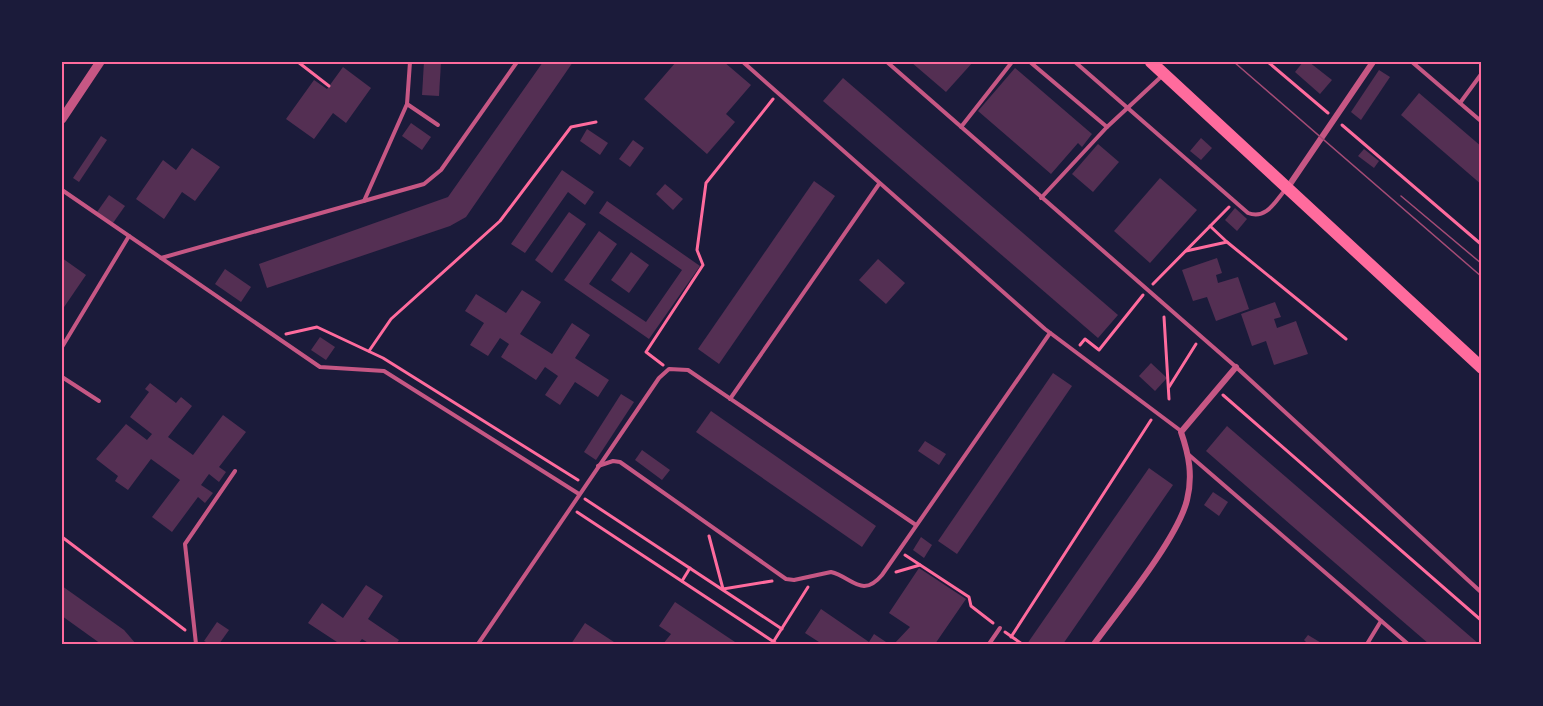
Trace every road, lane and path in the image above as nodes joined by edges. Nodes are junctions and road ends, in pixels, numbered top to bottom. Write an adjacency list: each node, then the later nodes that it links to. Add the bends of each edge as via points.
1 (100, 62): 22 (street)
2 (298, 62): 16 (path)
3 (410, 62): 19 (lane)
4 (517, 62): 32 (lane, via 434,178)
5 (743, 62): 17 (lane)
6 (887, 62): 26 (lane)
7 (1012, 62): 26 (lane)
8 (1030, 62): 27 (lane)
9 (1075, 62): 20 (lane)
10 (1151, 62): 15 (highway)
11 (1268, 62): 21 (path)
12 (1373, 62): 21 (street)
13 (1412, 62): 18 (lane)
14 (1482, 73): 18 (lane)
15 (1165, 74): 20 (lane); 29 (highway)
16 (329, 86)
17 (778, 93): 28 (lane); 51 (path, via 706,183 697,250 703,265 646,352)
18 (1460, 103): 24 (lane)
19 (407, 104): 25 (lane); 32 (lane)
20 (1127, 109): 27 (lane); 33 (lane)
21 (1334, 118): 29 (street); 37 (path)
22 (62, 119)
23 (596, 122): 47 (path, via 571,127 500,221 391,319)
24 (1482, 122)
25 (438, 125)
26 (961, 127): 31 (lane)
27 (1107, 127): 31 (lane)
28 (879, 184): 43 (lane); 55 (lane)
29 (1288, 187): 33 (lane, via 1260,216 1248,213); 50 (highway)
30 (62, 190): 35 (lane)
31 (1041, 198): 40 (lane)
32 (364, 201): 39 (lane)
33 (1234, 201): 34 (path)
34 (1210, 226): 36 (path); 38 (path)
35 (129, 236): 39 (lane); 46 (lane)
36 (1227, 242): 38 (path); 45 (path)
37 (1482, 245)
38 (1186, 251): 40 (path)
39 (161, 258): 63 (lane, via 320,367 384,371)
40 (1148, 290): 41 (lane)
41 (1163, 303): 44 (lane); 53 (path)
42 (1134, 305): 48 (path, via 1099,350 1085,339)
43 (1050, 333): 48 (lane); 66 (lane)
44 (1201, 336): 49 (lane); 53 (path)
45 (1346, 339)
46 (62, 347)
47 (369, 351)
48 (1075, 353): 58 (lane)
49 (1236, 367): 54 (street); 76 (lane)
50 (1482, 368)
51 (669, 369): 55 (lane, via 688,370); 61 (lane)
52 (62, 377): 57 (lane)
53 (1168, 388): 56 (path)
54 (1217, 390): 59 (street); 78 (path)
55 (730, 399): 66 (lane)
56 (1169, 399)
57 (99, 401)
58 (1156, 413): 59 (lane); 82 (path)
59 (1181, 432): 60 (street)
60 (1189, 455): 77 (lane); 88 (street, via 1187,502 1173,532)
61 (597, 467): 63 (lane); 65 (lane, via 605,462 620,462)
62 (235, 471): 81 (lane, via 185,544)
63 (579, 494): 64 (lane); 70 (path)
64 (570, 507): 74 (path); 85 (lane)
65 (704, 519): 73 (lane); 75 (path)
66 (916, 525): 68 (lane)
67 (62, 537): 81 (path)
68 (898, 551): 69 (path); 72 (lane)
69 (920, 565): 72 (path); 79 (path, via 969,597 971,606)
70 (690, 568): 74 (path); 75 (path)
71 (815, 575): 72 (lane, via 831,572 865,586); 73 (lane); 80 (path)
72 (882, 575)
73 (786, 579): 75 (path)
74 (682, 581): 83 (path)
75 (723, 589): 80 (path)
76 (1482, 593)
77 (1381, 621): 89 (lane); 90 (lane)
78 (1482, 621)
79 (1000, 628): 82 (path); 86 (lane)
80 (782, 629): 83 (path)
81 (194, 636): 84 (lane)
82 (1011, 637): 87 (path)
83 (774, 644)
84 (196, 645)
85 (478, 645)
86 (989, 645)
87 (1022, 645)
88 (1094, 645)
89 (1367, 645)
90 (1408, 645)

